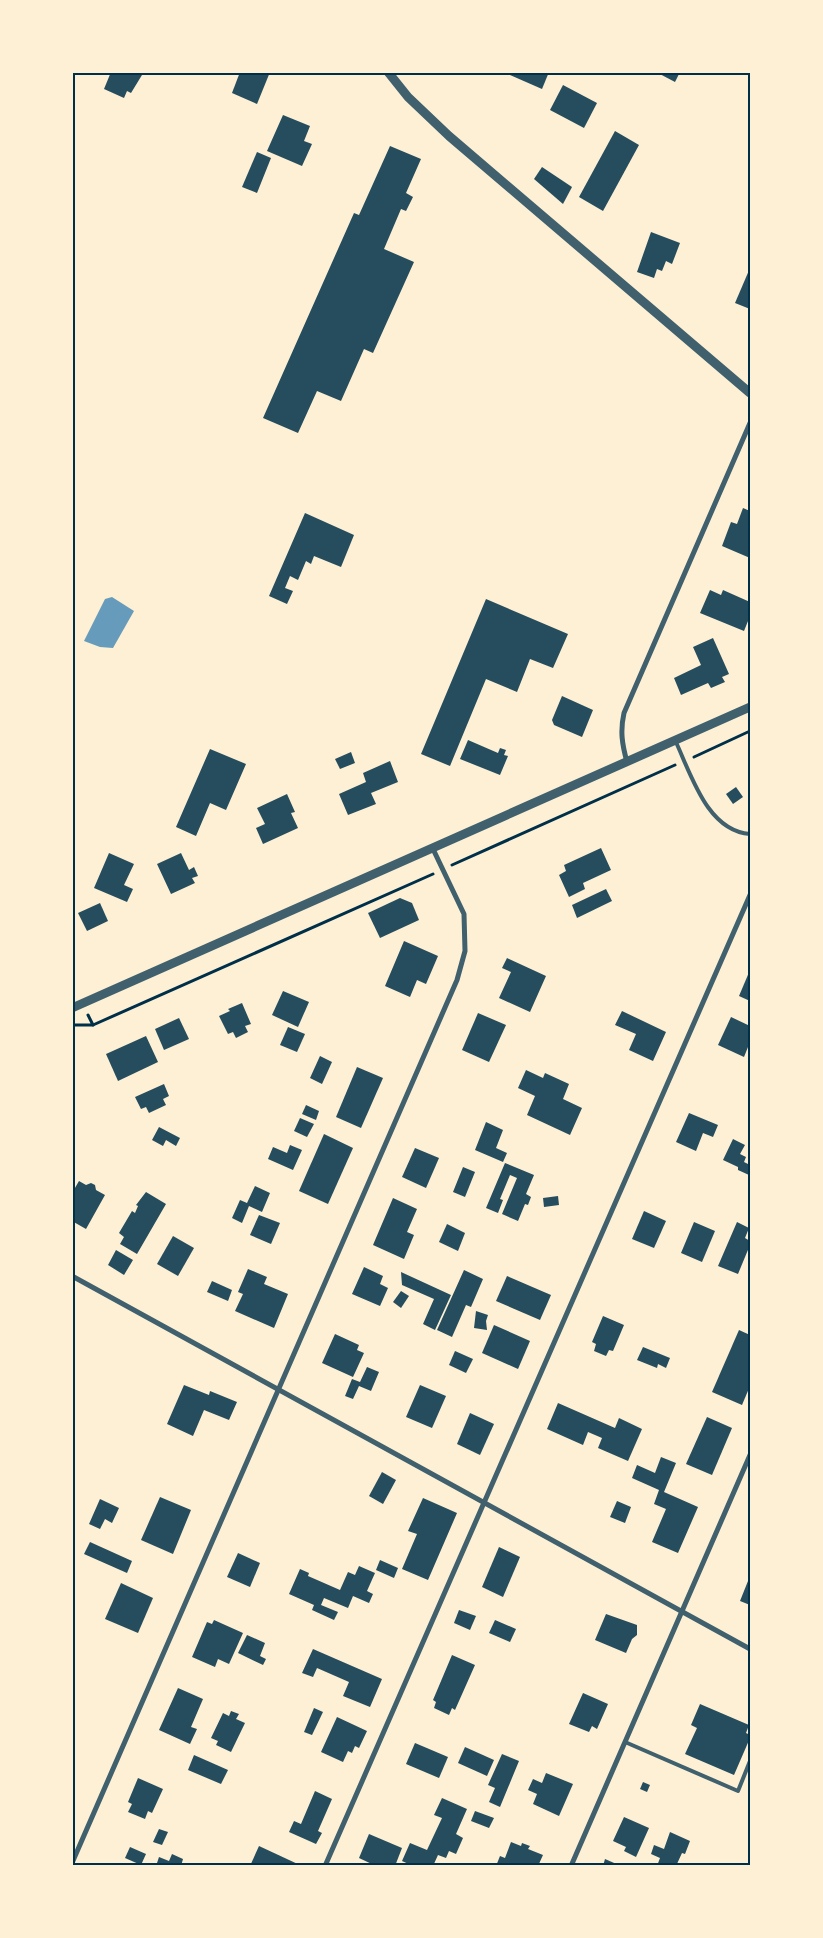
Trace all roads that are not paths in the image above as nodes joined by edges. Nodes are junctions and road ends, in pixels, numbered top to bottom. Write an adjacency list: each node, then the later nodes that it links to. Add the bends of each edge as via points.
1 (388, 72): 2 (street, via 408,97 449,136)
2 (750, 393)
3 (750, 423): 6 (street, via 624,713 621,734)
4 (750, 707): 5 (street)
5 (675, 740): 6 (street); 7 (lane, via 700,795 715,816 730,828)
6 (627, 762): 8 (street)
7 (750, 834)
8 (432, 849): 10 (street); 12 (street, via 464,914 465,951 457,980)
9 (750, 895): 14 (street)
10 (72, 1008)
11 (72, 1276): 12 (street)
12 (278, 1389): 14 (street); 19 (street)
13 (750, 1455): 15 (street)
14 (484, 1502): 15 (street); 20 (street)
15 (682, 1611): 16 (street); 17 (street)
16 (750, 1649)
17 (625, 1742): 18 (lane, via 738,1791); 21 (street)
18 (750, 1761)
19 (72, 1863)
20 (325, 1866)
21 (571, 1866)

